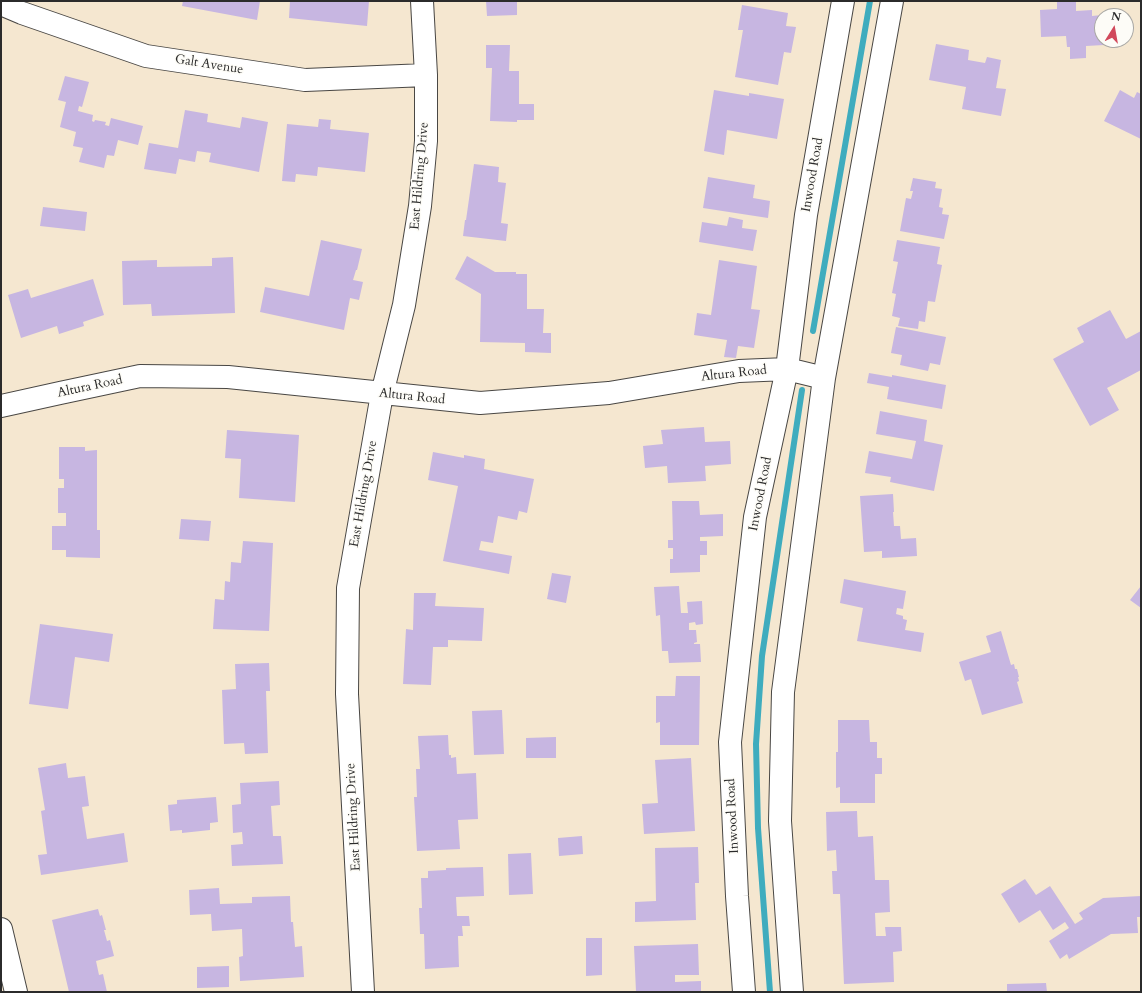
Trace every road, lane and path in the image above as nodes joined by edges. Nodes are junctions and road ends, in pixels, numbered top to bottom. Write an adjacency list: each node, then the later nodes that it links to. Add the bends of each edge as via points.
1 (422, 1): 5 (street, East Hildring Drive)
2 (843, 1): 6 (street, Inwood Road, via 806,215)
3 (892, 1): 7 (street)
4 (1, 4): 5 (street, Galt Avenue, via 146,56 306,80)
5 (426, 75): 8 (street, East Hildring Drive, via 426,141 420,206 404,306)
6 (787, 369): 7 (street, Altura Road); 8 (street, Altura Road, via 739,371 609,393 480,403); 13 (street, Inwood Road, via 755,517 730,742)
7 (824, 378): 14 (street, via 783,692 780,821)
8 (382, 394): 9 (street, Altura Road, via 228,377 140,376); 12 (street, East Hildring Drive, via 348,588 347,694)
9 (1, 406)
10 (1, 929): 11 (street)
11 (16, 992)
12 (363, 992)
13 (744, 992)
14 (792, 992)

